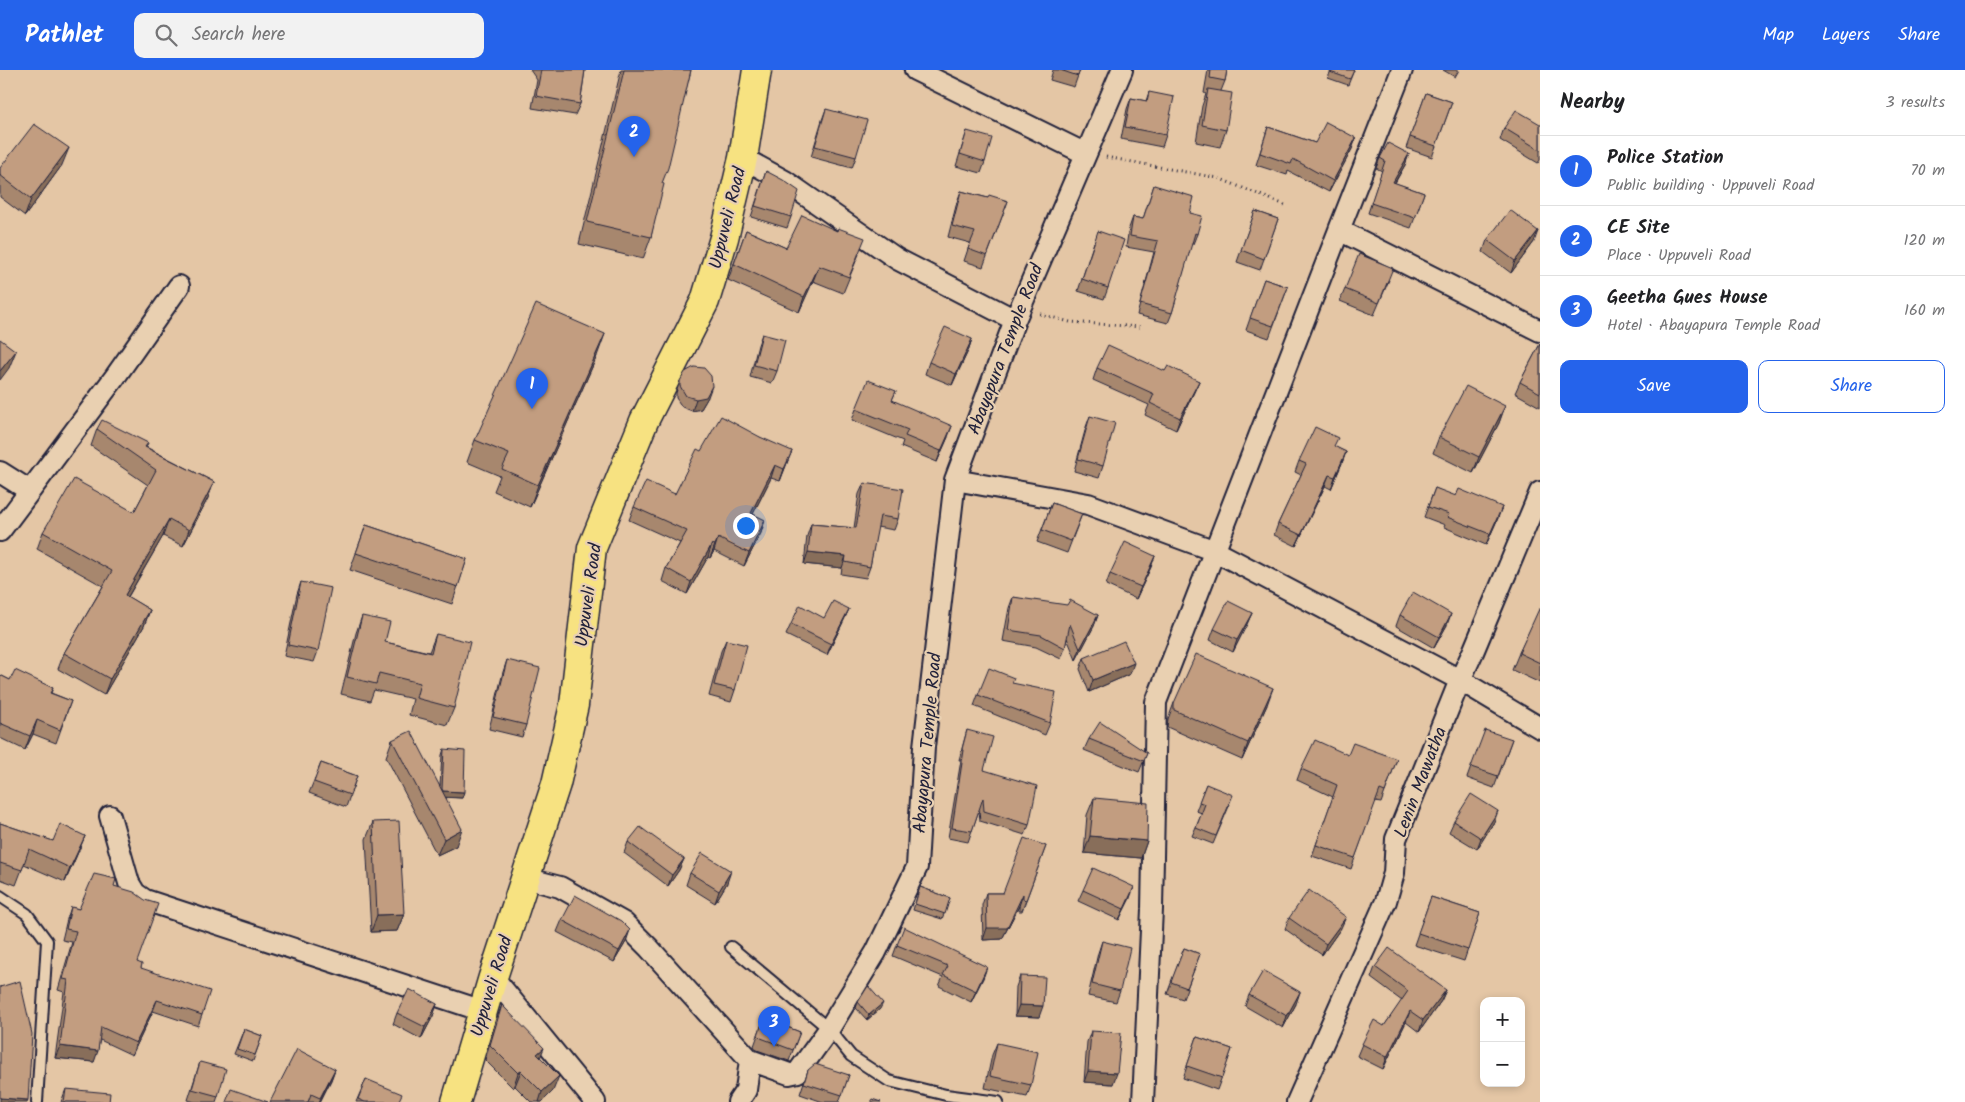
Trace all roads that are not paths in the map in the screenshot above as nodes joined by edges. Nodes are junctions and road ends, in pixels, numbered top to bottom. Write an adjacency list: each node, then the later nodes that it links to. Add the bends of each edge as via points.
1 (757, 70): 6 (main road, Uppuveli Road)
2 (915, 70): 5 (street)
3 (1122, 70): 5 (street, Abayapura Temple Road)
4 (1402, 70): 7 (street)
5 (1086, 154): 9 (street, Abayapura Temple Road)
6 (742, 158): 9 (street, via 786,181 896,259); 20 (main road, Uppuveli Road, via 724,238 704,301 644,421 592,548 574,705 556,784)
7 (1339, 230): 10 (street); 16 (street)
8 (180, 286): 13 (street)
9 (1018, 315): 12 (street, Abayapura Temple Road)
10 (1540, 331)
11 (0, 472): 13 (street)
12 (955, 480): 16 (street, via 1088,504); 25 (street, Abayapura Temple Road, via 924,746 916,868 876,952)
13 (30, 491): 15 (street)
14 (1540, 492): 17 (street, Lenin Mawatha)
15 (0, 531)
16 (1215, 551): 17 (street); 32 (street, via 1156,702 1152,909)
17 (1460, 680): 18 (street); 33 (street, Lenin Mawatha, via 1396,839 1394,873 1386,901)
18 (1540, 728)
19 (110, 816): 24 (street, via 129,883 145,900)
20 (526, 878): 23 (main road, Uppuveli Road); 26 (street, Abayapura Temple Road, via 560,887 624,923)
21 (0, 896): 27 (lane, via 27,914 47,941)
22 (731, 947): 25 (lane)
23 (493, 978): 24 (main road, Uppuveli Road); 29 (street)
24 (483, 1011): 28 (main road, Uppuveli Road)
25 (829, 1028): 26 (street, Abayapura Temple Road, via 798,1072 789,1074); 31 (lane, via 851,1056 889,1081 946,1095)
26 (750, 1060): 30 (street, via 746,1090)
27 (37, 1102)
28 (456, 1102)
29 (595, 1102)
30 (738, 1102)
31 (998, 1102)
32 (1143, 1102)
33 (1297, 1102)

